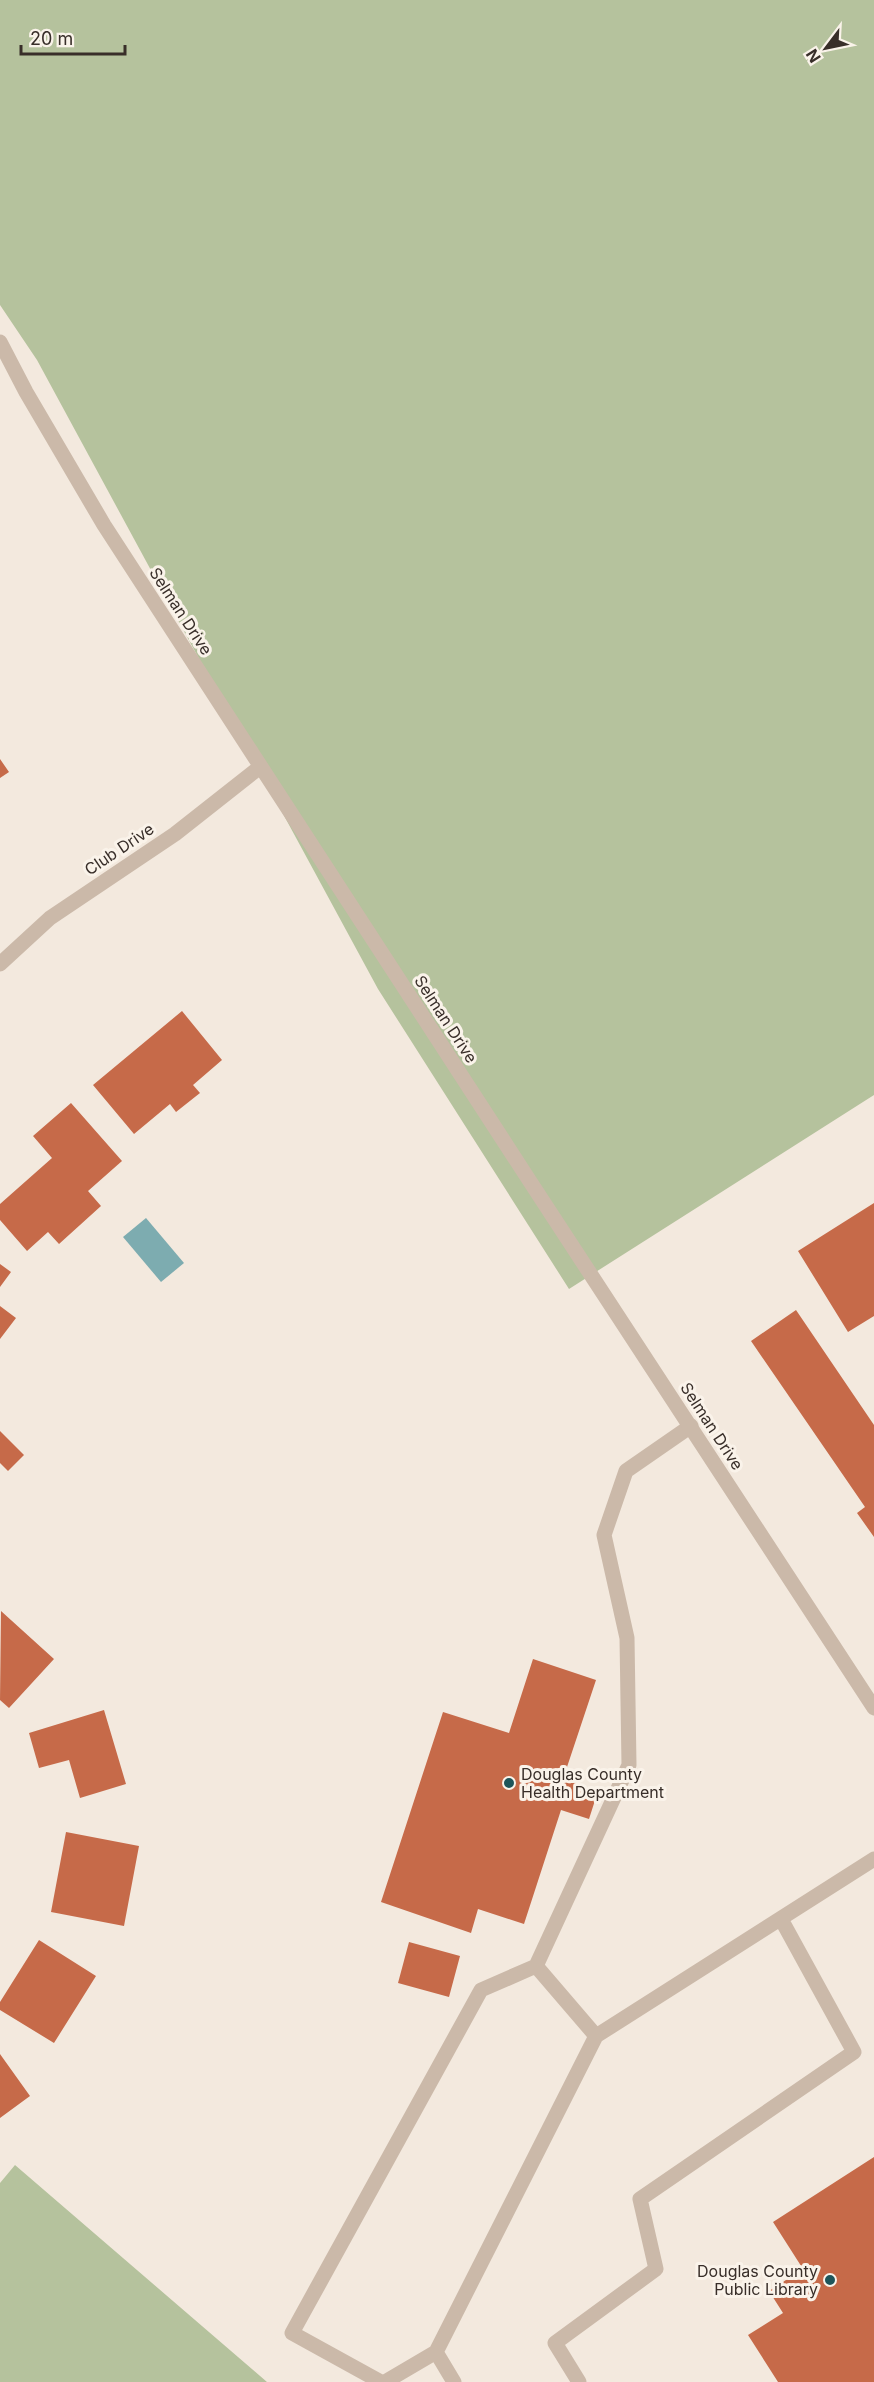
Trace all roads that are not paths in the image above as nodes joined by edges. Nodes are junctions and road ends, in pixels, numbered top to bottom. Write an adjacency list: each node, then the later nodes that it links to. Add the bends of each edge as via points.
1 (0, 342): 2 (street, Selman Drive, via 104,525)
2 (260, 767): 3 (street, Club Drive, via 175,834 50,918); 4 (street, Selman Drive)
3 (0, 964)
4 (691, 1426): 5 (street, Selman Drive); 9 (street, via 626,1471 604,1535 627,1638 629,1765)
5 (868, 1684): 6 (street, Selman Drive)
6 (874, 1708)
7 (874, 1859): 8 (street)
8 (780, 1919): 10 (street); 14 (street, via 854,2052 640,2199 656,2269 555,2343)
9 (536, 1966): 10 (street); 12 (street, via 481,1990 292,2333)
10 (596, 2036): 11 (street)
11 (436, 2352): 12 (street); 13 (street)
12 (383, 2382)
13 (454, 2382)
14 (579, 2382)

